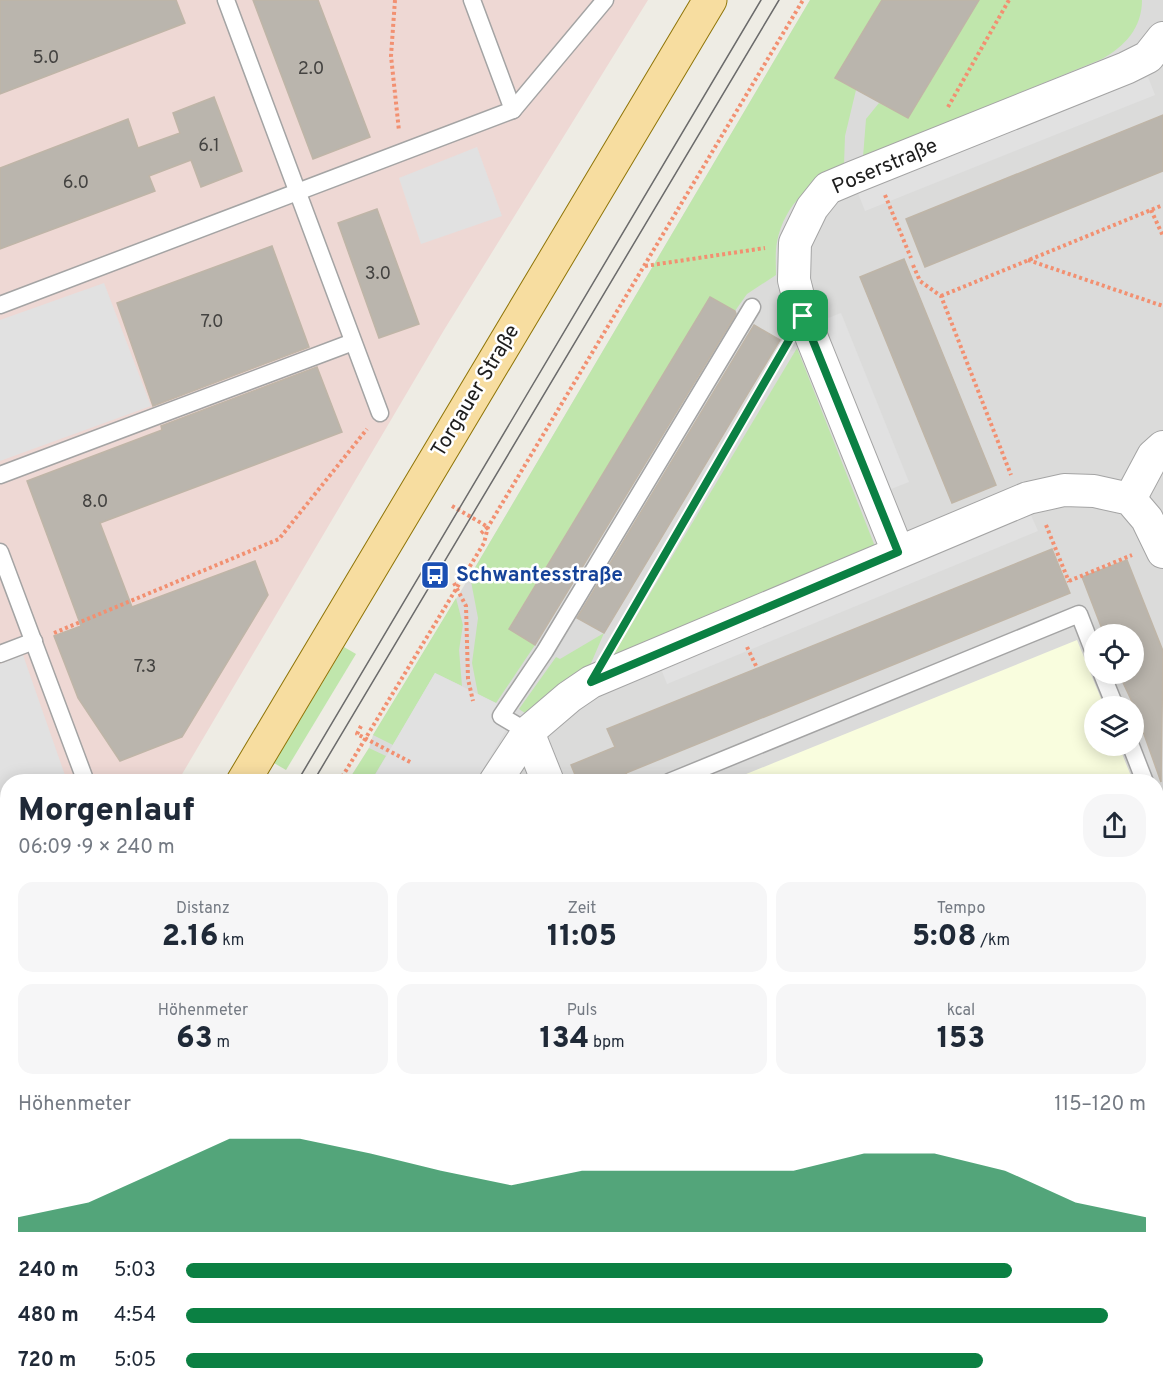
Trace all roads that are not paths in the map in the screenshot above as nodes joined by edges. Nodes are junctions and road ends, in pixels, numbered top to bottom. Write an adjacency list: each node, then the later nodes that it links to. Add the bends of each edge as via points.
1 (226, 0): 7 (lane)
2 (472, 0): 6 (lane)
3 (605, 0): 6 (lane)
4 (710, 0): 24 (main road, Torgauer Straße)
5 (1163, 38): 17 (street, Poserstraße, via 1149,57 1126,68 828,188 812,208 795,243 794,280 803,316)
6 (513, 110): 7 (lane)
7 (297, 193): 8 (lane); 10 (lane)
8 (0, 305)
9 (752, 307): 21 (lane, via 545,651 501,716)
10 (353, 342): 11 (lane); 13 (lane)
11 (380, 413)
12 (1163, 447): 14 (street, via 1153,456)
13 (0, 475)
14 (1131, 500): 15 (street, via 1147,519); 17 (street, via 1094,491 1024,489 1028,498)
15 (1161, 548)
16 (0, 552): 19 (lane)
17 (898, 552): 21 (street, via 591,682)
18 (1084, 627): 27 (lane, via 1079,614)
19 (34, 641): 20 (lane); 23 (lane)
20 (0, 654)
21 (528, 732): 25 (street); 26 (street)
22 (1135, 756): 28 (lane)
23 (83, 774)
24 (248, 774)
25 (500, 774)
26 (545, 774)
27 (689, 774)
28 (1142, 774)

